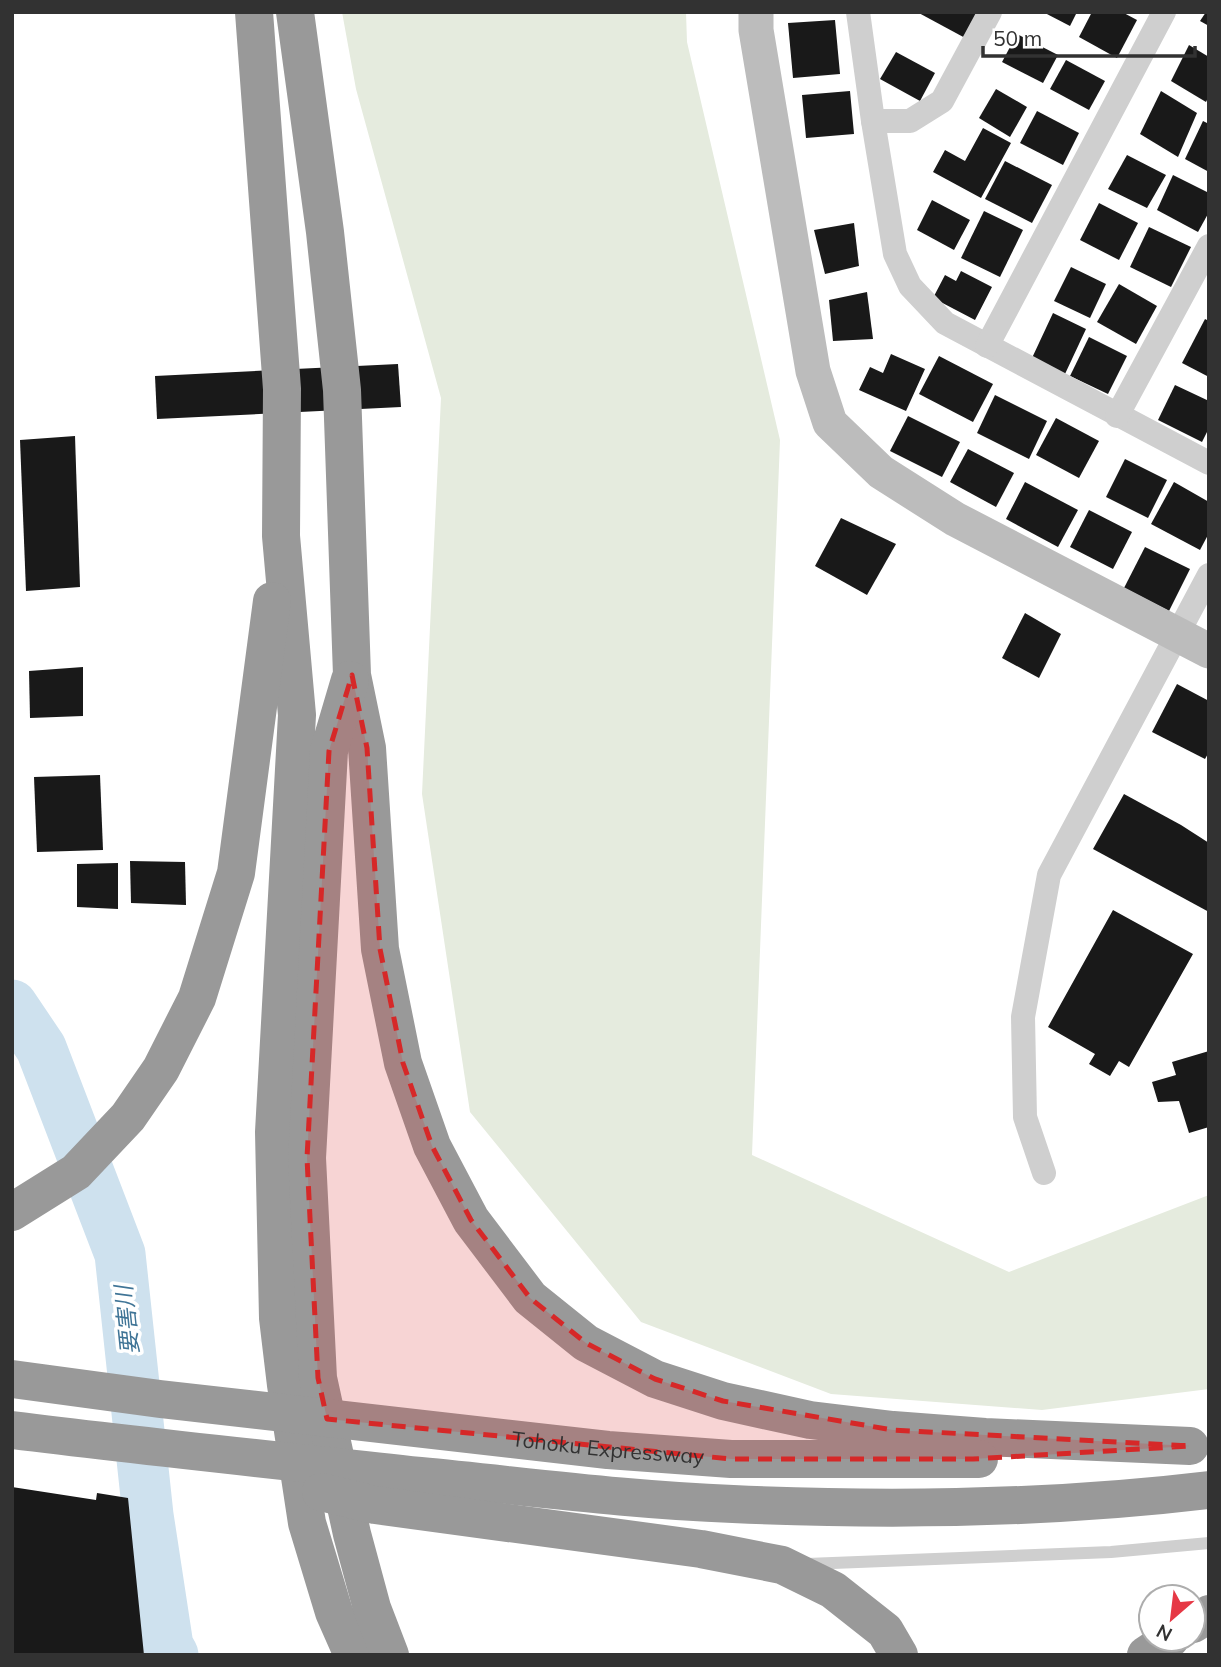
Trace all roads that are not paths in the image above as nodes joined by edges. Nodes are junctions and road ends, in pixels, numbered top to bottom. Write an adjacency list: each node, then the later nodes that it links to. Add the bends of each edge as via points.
1 (295, 12): 16 (highway, via 342,390)
2 (756, 12): 14 (street, via 813,371 830,423 881,472 955,519)
3 (858, 12): 7 (street)
4 (990, 12): 7 (street, via 942,101 910,121)
5 (1164, 12): 9 (street)
6 (254, 13): 12 (highway, via 282,389)
7 (873, 121): 9 (street, via 895,254 909,286 945,323)
8 (1209, 246): 10 (street)
9 (987, 346): 10 (street)
10 (1117, 416): 11 (street)
11 (1209, 463)
12 (281, 536): 18 (highway, via 236,873 197,998 160,1069 128,1117 76,1172); 26 (highway, via 297,715 274,1132 278,1318 307,1523 334,1612)
13 (1209, 575): 14 (street)
14 (1177, 634): 15 (street); 17 (street, via 1049,875 1023,1017 1026,1117)
15 (1209, 651)
16 (352, 675): 21 (highway, via 367,748 380,948 403,1063 432,1146 471,1220 530,1298 586,1343 655,1379 723,1401 810,1420 893,1430); 27 (highway, via 329,751 307,1158 318,1378 352,1534)
17 (1044, 1173)
18 (12, 1212)
19 (12, 1379): 21 (highway, Tohoku Expressway, via 608,1450 730,1458 974,1459)
20 (12, 1430): 22 (highway)
21 (1199, 1445)
22 (376, 1488): 23 (highway, via 860,1508 979,1507); 25 (highway)
23 (1209, 1490)
24 (1209, 1543): 25 (lane, via 1111,1552)
25 (782, 1566): 28 (highway, via 833,1590 885,1631)
26 (353, 1655)
27 (390, 1655)
28 (899, 1655)

